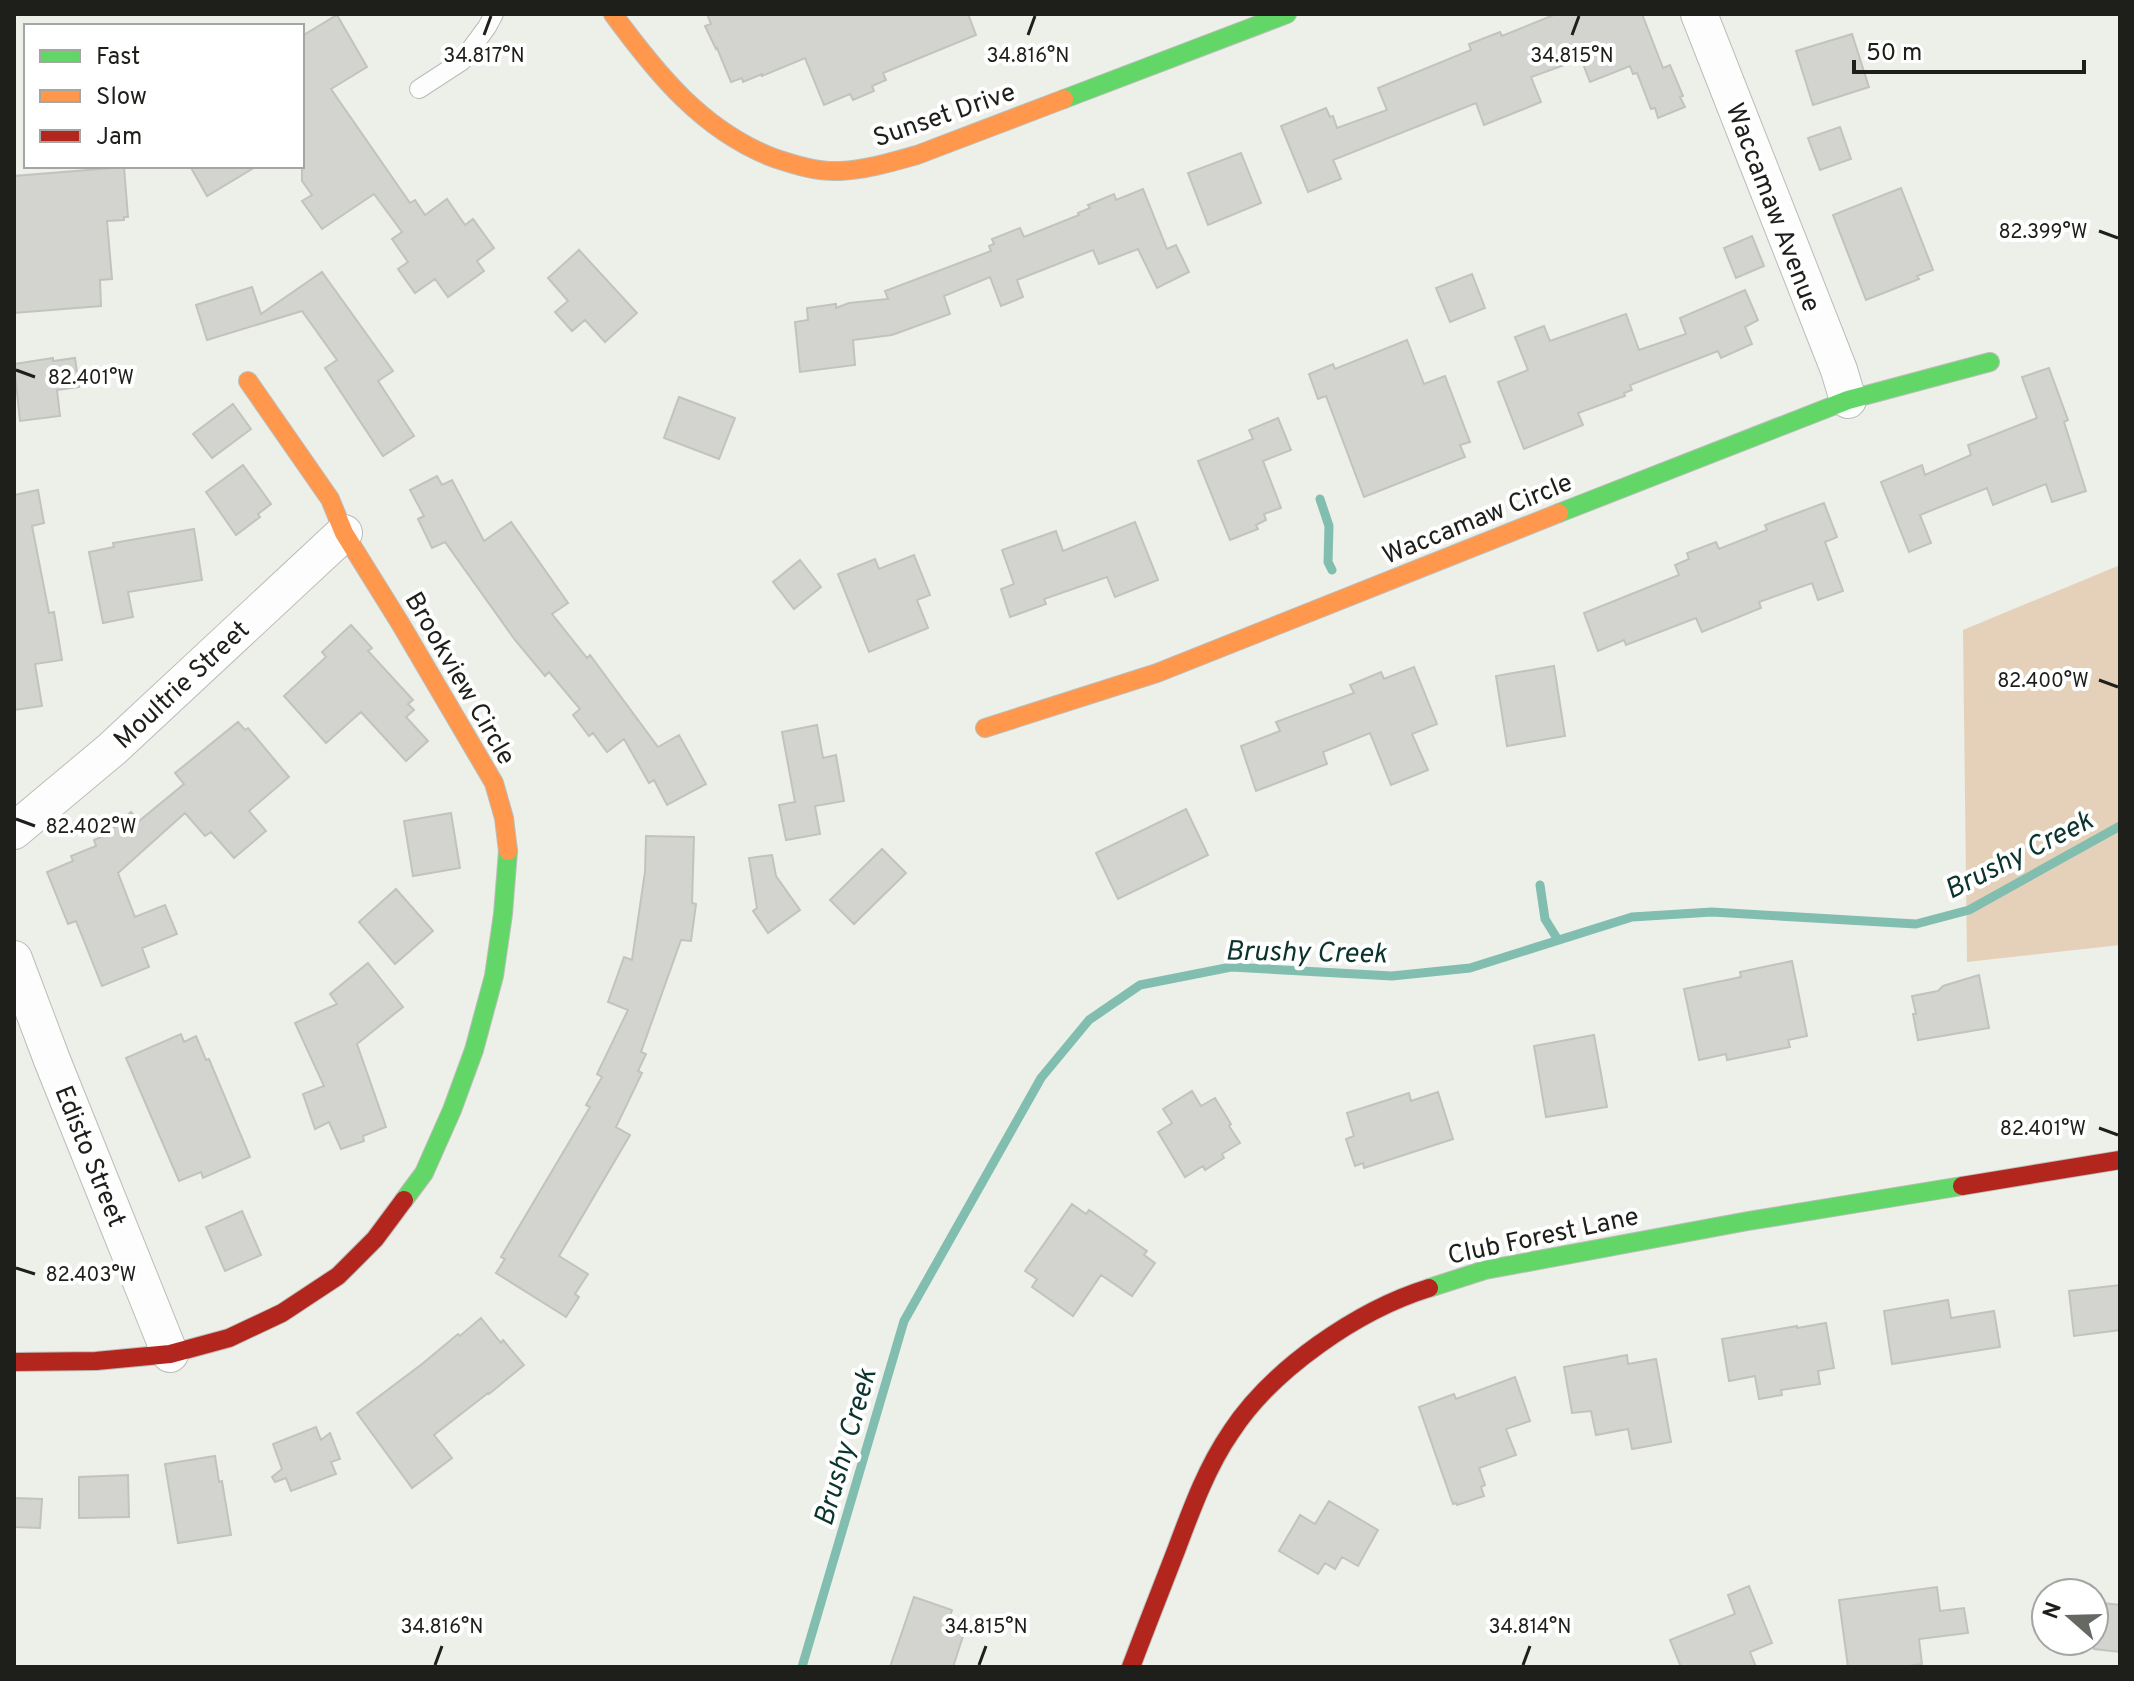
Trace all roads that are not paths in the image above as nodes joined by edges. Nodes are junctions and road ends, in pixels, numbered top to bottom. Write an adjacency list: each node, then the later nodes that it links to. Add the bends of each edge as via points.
1 (494, 14): 5 (lane, via 462,61)
2 (613, 14): 3 (street, Sunset Drive, via 646,60 729,138 803,167 839,171 917,155)
3 (1287, 14)
4 (1699, 14): 8 (street, Waccamaw Avenue)
5 (419, 89)
6 (1990, 362): 8 (street, Waccamaw Circle)
7 (248, 381): 9 (street, Brookview Circle, via 330,499)
8 (1848, 400): 10 (street, Waccamaw Circle, via 1157,673)
9 (344, 533): 11 (street, Moultrie Street, via 112,749); 14 (street, Brookview Circle, via 494,783 509,856 494,976 474,1050 424,1173 375,1239 338,1276 282,1313 229,1338)
10 (985, 728)
11 (14, 831)
12 (14, 959): 14 (street, Edisto Street)
13 (2120, 1160): 16 (street, Club Forest Lane, via 1485,1270 1412,1293 1349,1325 1285,1370 1231,1431 1191,1511)
14 (170, 1354): 15 (street, Brookview Circle)
15 (14, 1362)
16 (1131, 1667)

